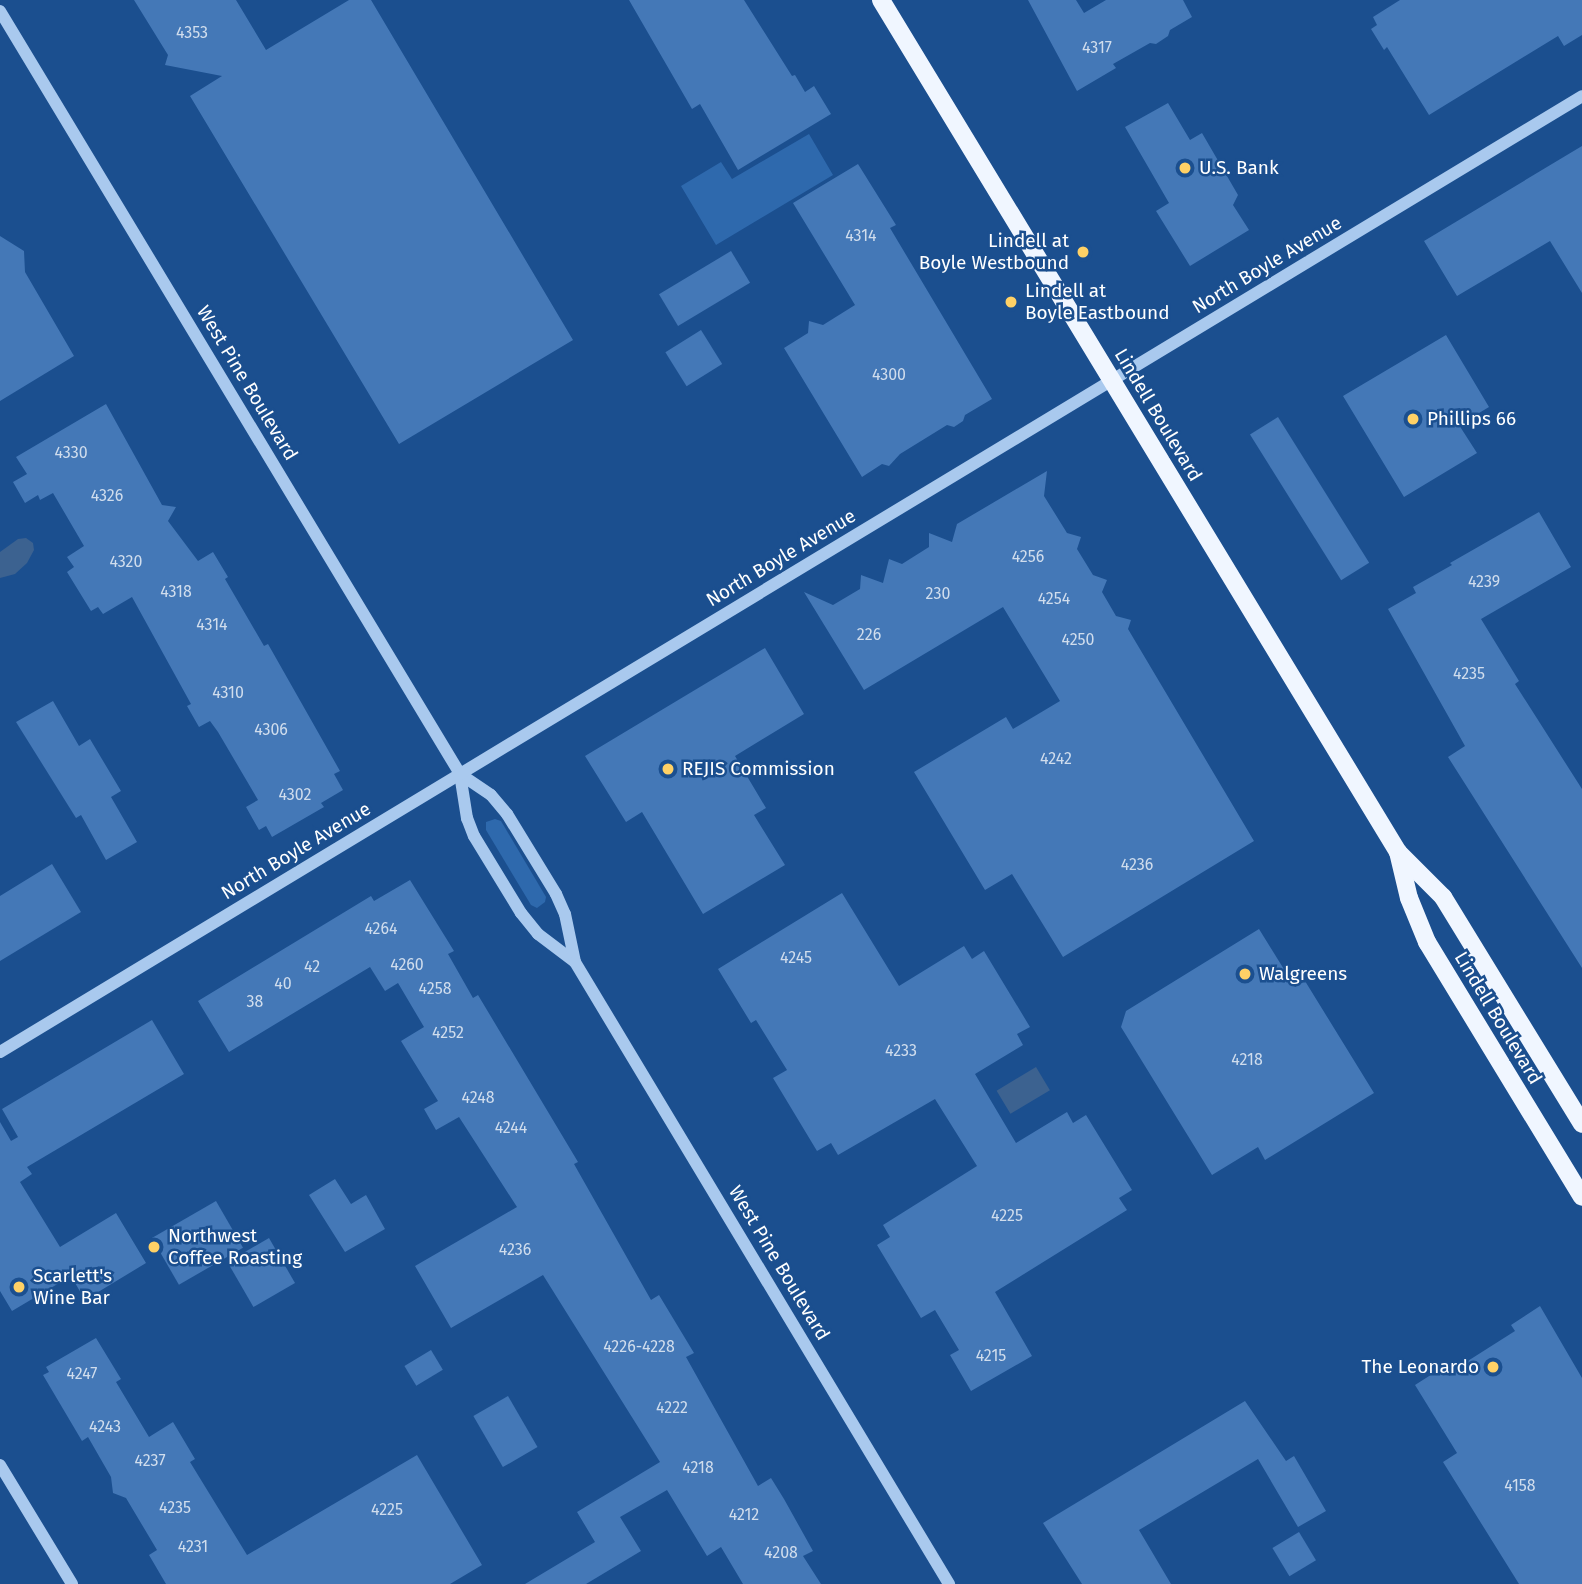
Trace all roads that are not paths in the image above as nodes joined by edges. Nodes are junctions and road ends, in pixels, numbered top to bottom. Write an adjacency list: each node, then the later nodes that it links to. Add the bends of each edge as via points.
1 (881, 0): 4 (main road, Lindell Boulevard)
2 (0, 11): 5 (street, West Pine Boulevard)
3 (1582, 96): 4 (street, North Boyle Avenue)
4 (1113, 381): 5 (street, North Boyle Avenue); 6 (main road, Lindell Boulevard)
5 (460, 774): 7 (street, West Pine Boulevard, via 508,814 556,894); 7 (street, West Pine Boulevard, via 474,836 520,914); 8 (street, North Boyle Avenue)
6 (1398, 852): 9 (main road, Lindell Boulevard, via 1449,905); 10 (main road, Lindell Boulevard, via 1409,898 1427,942)
7 (575, 962): 13 (street, West Pine Boulevard)
8 (0, 1052)
9 (1582, 1124)
10 (1582, 1197)
11 (0, 1465): 12 (street)
12 (72, 1584)
13 (950, 1584)

